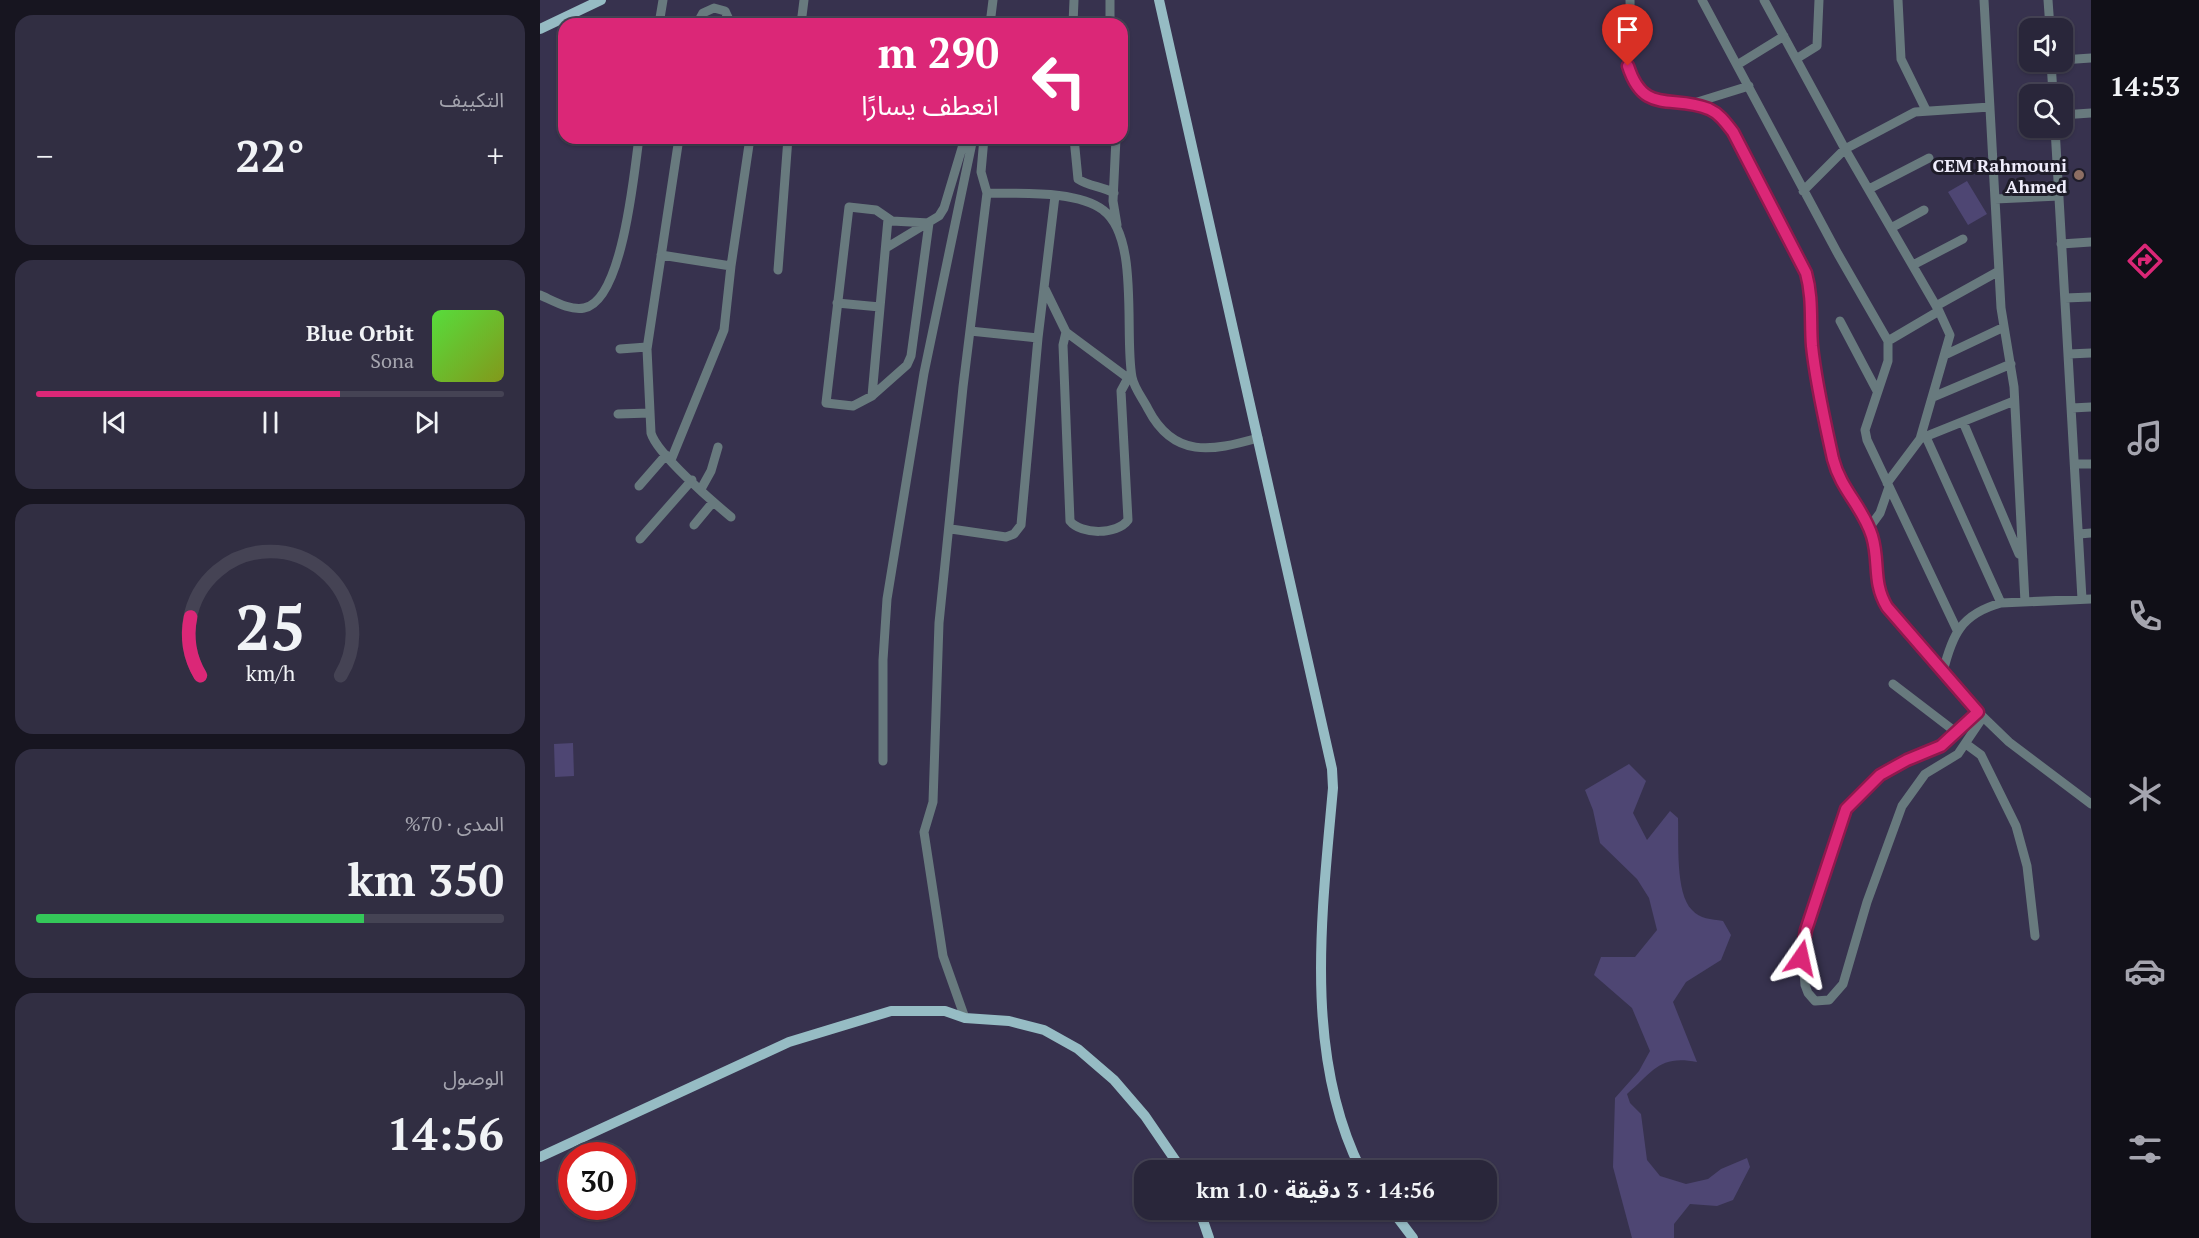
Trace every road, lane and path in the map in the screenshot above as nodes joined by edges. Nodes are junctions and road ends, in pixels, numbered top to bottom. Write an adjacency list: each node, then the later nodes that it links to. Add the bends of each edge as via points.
1 (586, 0): 27 (main road)
2 (601, 0): 17 (main road)
3 (663, 0): 18 (street)
4 (804, 0): 21 (street)
5 (993, 0): 22 (street)
6 (1074, 0): 23 (street)
7 (1110, 0): 24 (street)
8 (1159, 0): 102 (main road)
9 (1630, 0): 35 (street, via 1626,48 1632,79 1651,99 1667,104)
10 (1702, 0): 33 (street)
11 (1764, 0): 29 (street)
12 (1820, 0): 31 (street, via 1817,46)
13 (1898, 0): 37 (street, via 1901,59)
14 (1984, 0): 36 (street)
15 (2048, 0): 25 (street)
16 (707, 5): 19 (street); 20 (street, via 725,11)
17 (562, 18)
18 (660, 18)
19 (699, 18)
20 (729, 18)
21 (802, 18)
22 (991, 18)
23 (1073, 18)
24 (1110, 18)
25 (2049, 18)
26 (558, 20): 28 (main road)
27 (540, 22)
28 (540, 28)
29 (1784, 36): 31 (street); 33 (street)
30 (2091, 58): 32 (street)
31 (1796, 59): 50 (street)
32 (2073, 59)
33 (1737, 65): 34 (street)
34 (1749, 86): 35 (street); 53 (street)
35 (1692, 104): 115 (street, via 1721,117 1733,132 1806,273 1812,344 1834,460 1844,489)
36 (1990, 107): 37 (street); 58 (street)
37 (1926, 110): 50 (street)
38 (2091, 113): 39 (street)
39 (2073, 114)
40 (2056, 138): 57 (street)
41 (638, 144): 74 (street, via 621,252 600,296 592,305 579,309)
42 (679, 144): 68 (street)
43 (749, 144): 70 (street)
44 (788, 144): 71 (street)
45 (963, 144): 61 (street, via 944,208)
46 (972, 144): 130 (street, via 924,373 887,599)
47 (983, 144): 54 (street, via 981,172)
48 (1075, 144): 55 (street, via 1078,178)
49 (1116, 144): 55 (street)
50 (1845, 149): 52 (street); 53 (street)
51 (1929, 158): 52 (street)
52 (1869, 189): 62 (street)
53 (1803, 191): 85 (street)
54 (987, 193): 56 (street); 82 (street)
55 (1114, 193): 63 (street)
56 (1055, 196): 63 (street, via 1095,205 1105,211); 73 (street)
57 (2059, 196): 58 (street); 66 (street)
58 (1995, 199): 72 (street)
59 (1924, 210): 62 (street)
60 (888, 219): 61 (street); 67 (street); 77 (street, via 876,210 849,207)
61 (929, 223): 67 (street); 94 (street, via 912,356)
62 (1891, 228): 69 (street)
63 (1118, 229): 92 (street, via 1124,258)
64 (1963, 240): 69 (street)
65 (2091, 242): 66 (street)
66 (2061, 244): 76 (street)
67 (886, 248): 78 (street)
68 (661, 255): 70 (street); 86 (street)
69 (1913, 265): 79 (street)
70 (731, 266): 105 (street, via 722,339)
71 (778, 270)
72 (1999, 271): 79 (street); 81 (street)
73 (1045, 289): 83 (street); 84 (street)
74 (540, 295)
75 (2091, 297): 76 (street)
76 (2065, 298): 90 (street)
77 (837, 303): 78 (street); 94 (street, via 826,403 853,406)
78 (880, 307): 94 (street)
79 (1938, 308): 85 (street); 89 (street, via 1950,335)
80 (1840, 321): 93 (street)
81 (2004, 327): 89 (street); 91 (street)
82 (970, 331): 84 (street); 116 (street)
83 (1066, 332): 92 (street); 92 (street, via 1062,345 1070,521 1081,529 1117,528 1128,520 1121,391)
84 (1038, 338): 116 (street, via 1021,525 1006,537)
85 (1888, 341): 93 (street, via 1888,360)
86 (647, 347): 87 (street); 99 (street)
87 (620, 349)
88 (2091, 353): 90 (street)
89 (1947, 354): 95 (street)
90 (2069, 354): 98 (street)
91 (2011, 364): 95 (street); 96 (street)
92 (1130, 379): 102 (street, via 1159,427 1178,442 1214,448)
93 (1877, 391): 109 (street, via 1865,434)
94 (872, 396)
95 (1933, 397): 103 (street)
96 (2014, 401): 101 (street); 120 (street)
97 (2091, 407): 98 (street)
98 (2072, 408): 107 (street)
99 (650, 413): 100 (street); 105 (street, via 653,439)
100 (618, 414)
101 (1963, 422): 103 (street); 120 (street)
102 (1258, 438): 136 (main road, via 1332,769 1322,930 1326,1045 1340,1118)
103 (1923, 438): 109 (street); 123 (street)
104 (718, 447): 111 (street)
105 (669, 458): 108 (street); 110 (street)
106 (2091, 464): 107 (street)
107 (2075, 465): 118 (street)
108 (692, 480): 111 (street); 119 (street)
109 (1888, 485): 115 (street, via 1880,513); 124 (street)
110 (639, 486)
111 (701, 489): 112 (street)
112 (713, 501): 113 (street); 114 (street)
113 (731, 517)
114 (694, 525)
115 (1869, 528): 125 (street, via 1878,593)
116 (951, 529): 133 (street, via 938,636 933,802 924,832 944,956)
117 (2091, 533): 118 (street)
118 (2079, 534): 121 (street)
119 (640, 539)
120 (2023, 562): 122 (street)
121 (2086, 599): 122 (street)
122 (2025, 602): 123 (street)
123 (2001, 603): 124 (street, via 1988,607)
124 (1958, 630): 125 (street)
125 (1943, 672): 127 (street)
126 (1893, 684): 128 (street)
127 (1980, 715): 128 (street); 129 (street); 131 (street)
128 (1957, 733): 129 (street, via 1941,746 1880,775 1846,809 1802,946 1805,985 1815,1001 1829,1000 1842,984 1902,806 1925,774)
129 (1966, 744): 132 (street, via 1981,755 2016,826 2028,866)
130 (883, 761)
131 (2091, 804)
132 (2035, 936)
133 (965, 1018): 134 (main road, via 945,1011 891,1011 789,1042); 135 (main road, via 1009,1021 1044,1030 1078,1049 1122,1089)
134 (540, 1156)
135 (1175, 1160)
136 (1357, 1160)
137 (1203, 1220): 139 (main road)
138 (1399, 1220): 140 (main road)
139 (1209, 1238)
140 (1413, 1238)

